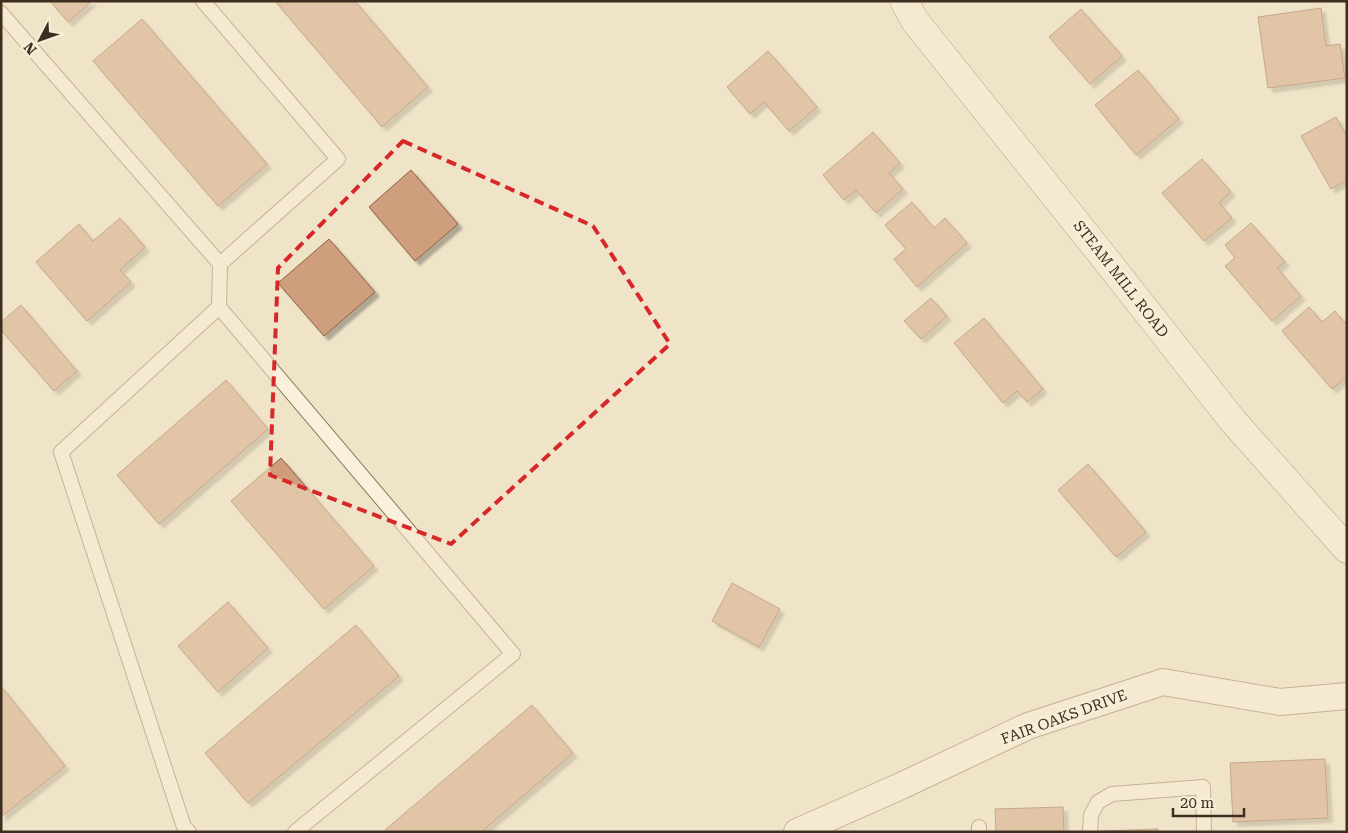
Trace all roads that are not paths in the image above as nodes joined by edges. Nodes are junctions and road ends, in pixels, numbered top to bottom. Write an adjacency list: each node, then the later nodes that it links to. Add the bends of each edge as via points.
1 (203, 1): 4 (lane, via 338,158)
2 (904, 1): 6 (street, STEAM MILL ROAD, via 915,21 1234,422)
3 (1, 13): 4 (lane)
4 (220, 264): 5 (lane)
5 (219, 307): 8 (lane, via 61,452 184,828); 9 (lane, via 512,654)
6 (1347, 549)
7 (1347, 696): 10 (street, FAIR OAKS DRIVE, via 1280,702 1163,682 1028,726)
8 (189, 832)
9 (296, 832)
10 (797, 832)
11 (1090, 832): 12 (lane, via 1090,815 1098,802 1112,794 1203,787)
12 (1204, 832)

